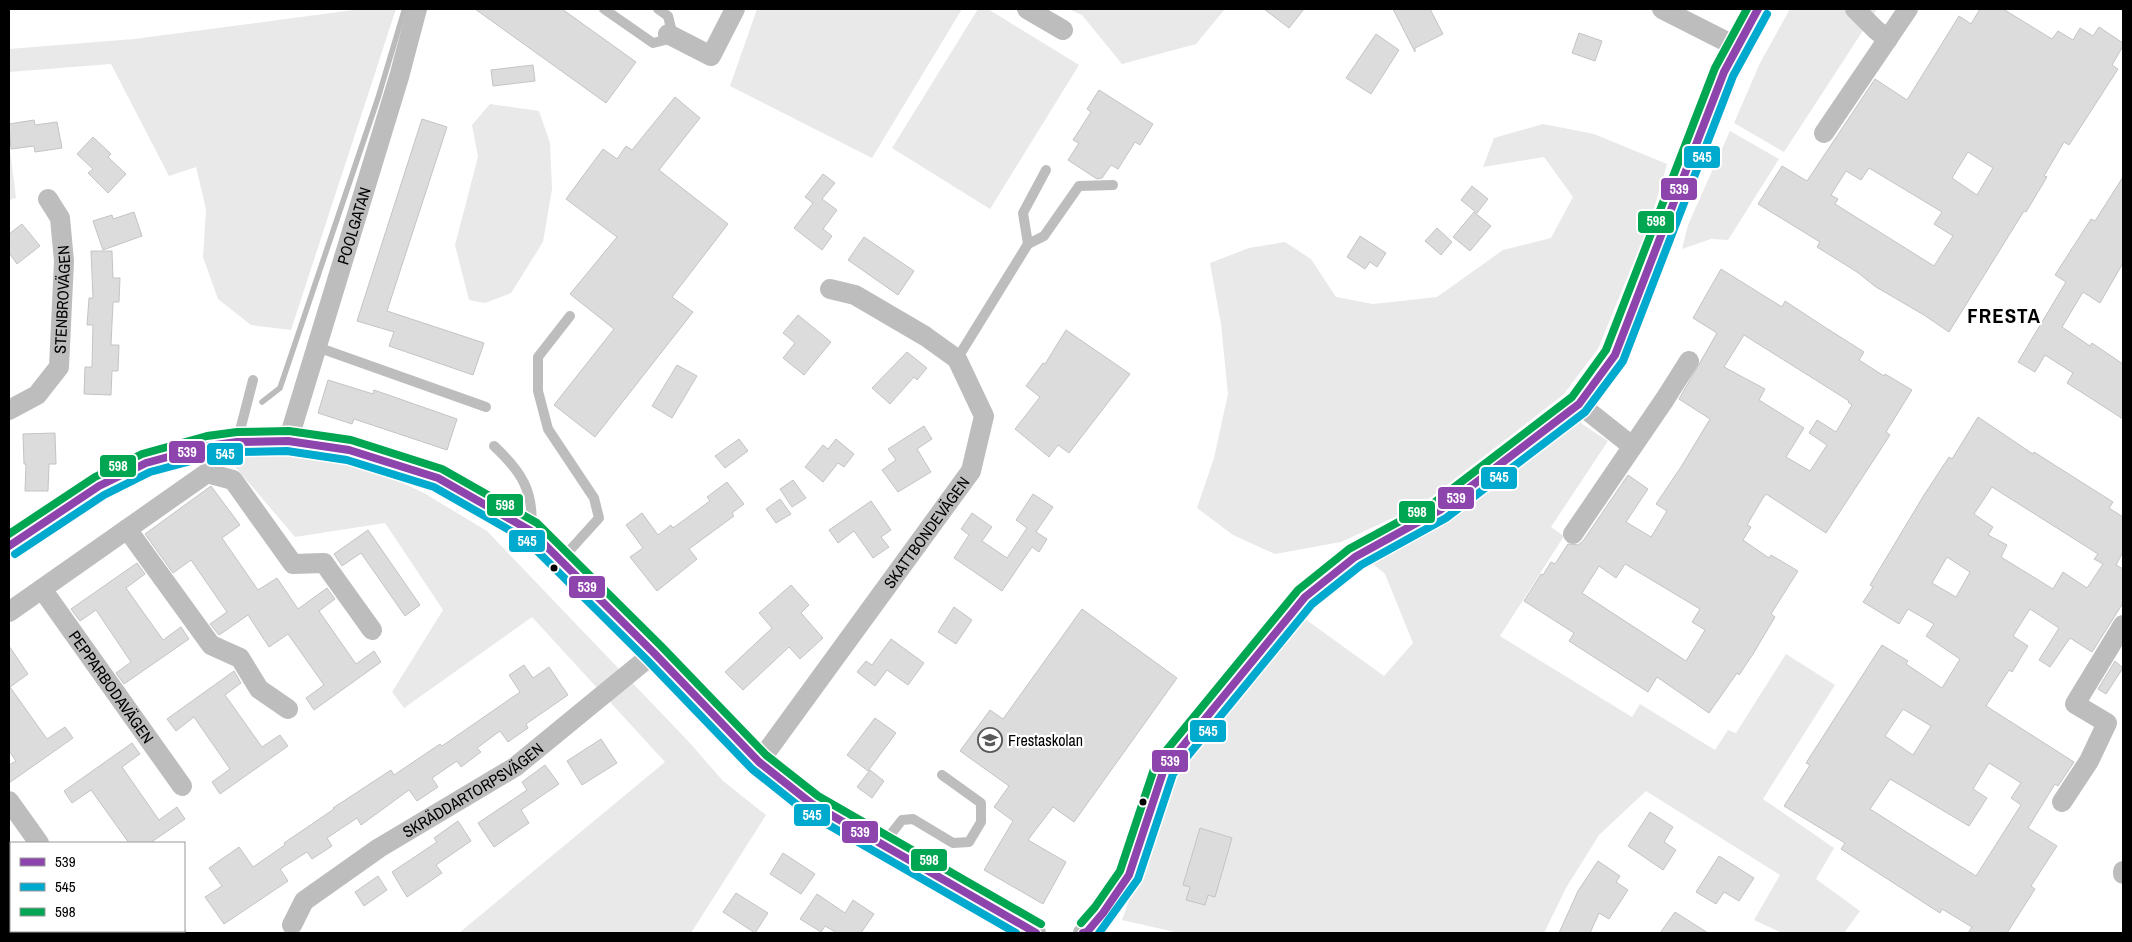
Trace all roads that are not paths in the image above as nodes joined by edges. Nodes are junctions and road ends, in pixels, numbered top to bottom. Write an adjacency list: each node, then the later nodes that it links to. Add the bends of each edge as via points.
1 (418, 9): 21 (street, POOLGATAN)
2 (604, 9): 11 (lane, via 653,43 665,40)
3 (658, 9): 11 (lane, via 668,16 672,28)
4 (736, 9): 11 (street, via 711,56)
5 (1027, 9): 10 (street)
6 (1662, 9): 13 (street)
7 (1758, 9): 13 (street)
8 (1855, 9): 12 (street)
9 (1908, 9): 12 (street)
10 (1063, 30)
11 (668, 34)
12 (1888, 39): 14 (street)
13 (1737, 47): 25 (street, via 1687,165 1615,355)
14 (1824, 133)
15 (1046, 170): 18 (lane, via 1023,214)
16 (1113, 185): 18 (lane, via 1079,186 1044,236)
17 (48, 199): 27 (street, STENBROVÄGEN, via 60,218 64,261 59,367 37,395)
18 (1028, 244): 22 (lane)
19 (830, 289): 22 (street, via 856,295)
20 (570, 316): 36 (lane, via 538,356 538,391 548,429 594,498 599,518)
21 (317, 347): 26 (lane); 28 (street, POOLGATAN)
22 (958, 359): 44 (street, SKATTBONDEVÄGEN, via 984,416 971,471)
23 (1689, 361): 31 (street)
24 (253, 380): 29 (lane)
25 (1579, 404): 31 (street); 53 (street, via 1440,510 1355,557 1306,597 1164,769 1129,874)
26 (486, 407)
27 (9, 410)
28 (288, 441): 29 (street); 33 (street, via 349,450 438,478)
29 (237, 442): 35 (street, via 208,446 146,464 99,486)
30 (494, 446): 33 (lane, via 512,462 526,485 533,512)
31 (1632, 446): 34 (street)
32 (128, 529): 37 (street); 40 (street, via 207,473 233,480 293,564 324,563); 42 (street, via 211,645 240,658 260,689)
33 (531, 531): 36 (street)
34 (1573, 534)
35 (10, 541)
36 (561, 560): 41 (street)
37 (42, 589): 38 (street); 46 (street, PEPPARBODAVÄGEN)
38 (9, 612)
39 (2123, 626): 43 (street, via 2075,704)
40 (372, 630)
41 (654, 653): 44 (street); 51 (street, SKRÄDDARTORPSVÄGEN, via 515,767 379,848 304,901)
42 (288, 709)
43 (2115, 726): 48 (street)
44 (759, 762): 50 (street, via 812,804)
45 (942, 775): 50 (lane, via 981,803 981,822 970,842 953,843 913,819 902,820)
46 (182, 786)
47 (9, 801): 49 (street)
48 (2062, 802)
49 (38, 842)
50 (883, 844): 52 (street)
51 (292, 925)
52 (1036, 933)
53 (1088, 933)

